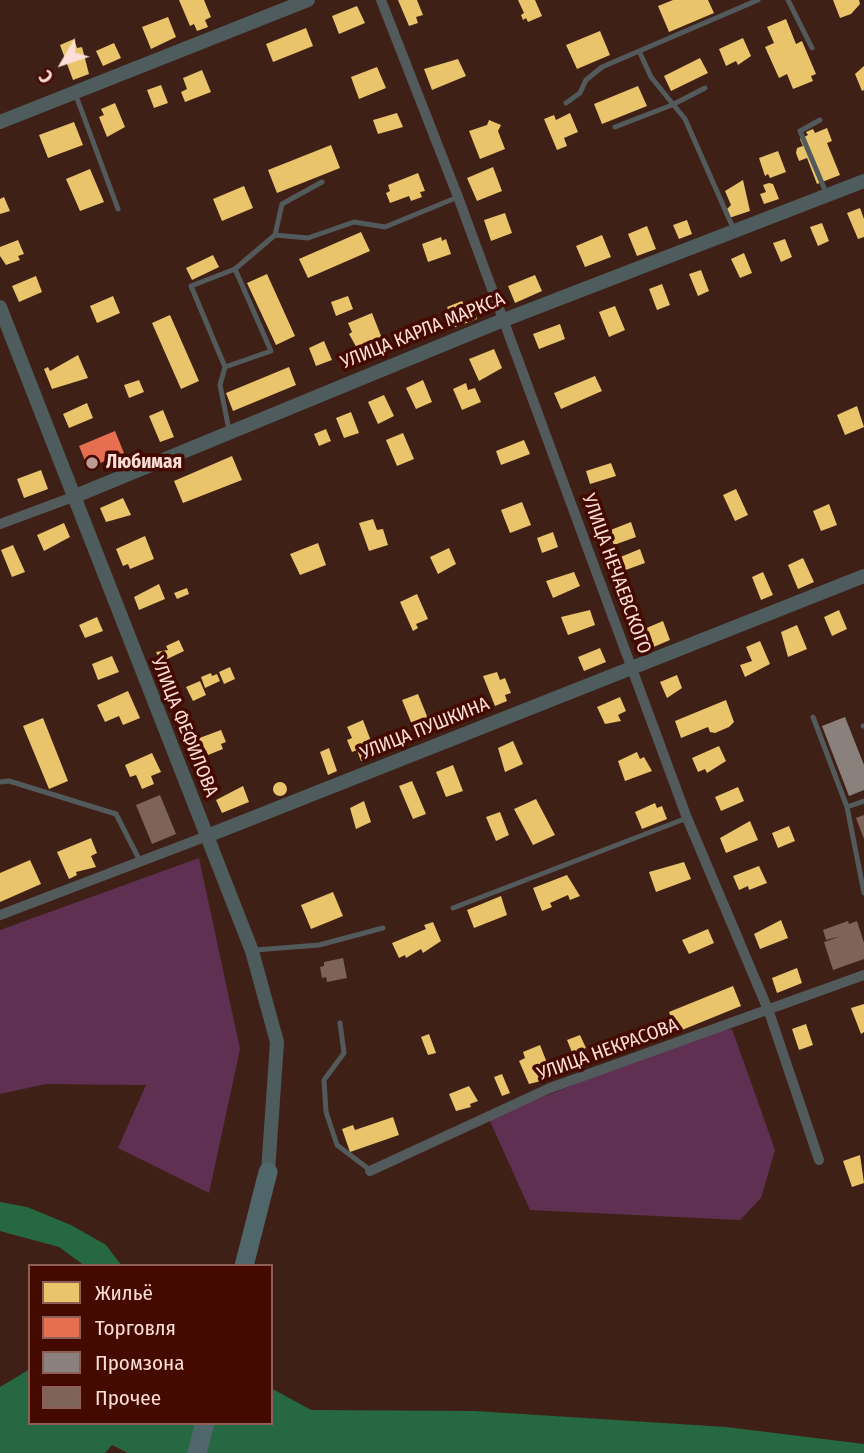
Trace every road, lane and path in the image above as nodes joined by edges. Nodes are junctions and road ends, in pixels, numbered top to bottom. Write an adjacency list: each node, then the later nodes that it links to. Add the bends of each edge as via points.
1 (308, 0): 8 (main road)
2 (381, 0): 17 (street, УЛИЦА НЕЧАЕВСКОГО)
3 (758, 0): 6 (lane)
4 (788, 0): 5 (lane)
5 (812, 48)
6 (640, 53): 9 (lane, via 602,67); 10 (lane)
7 (705, 88): 10 (lane)
8 (75, 93): 12 (main road); 18 (lane)
9 (566, 103)
10 (672, 105): 13 (lane); 19 (lane, via 685,119)
11 (820, 120): 16 (lane, via 800,131)
12 (0, 122)
13 (615, 127)
14 (864, 181): 16 (main road, УЛИЦА КАРЛА МАРКСА)
15 (322, 182): 20 (lane, via 282,204)
16 (827, 195): 19 (main road, УЛИЦА КАРЛА МАРКСА)
17 (458, 197): 20 (lane, via 385,227 354,222 308,238); 23 (street, УЛИЦА НЕЧАЕВСКОГО)
18 (118, 209)
19 (734, 230): 23 (main road, УЛИЦА КАРЛА МАРКСА)
20 (275, 235): 21 (lane)
21 (235, 269): 24 (lane, via 191,286); 24 (lane, via 271,351)
22 (0, 307): 26 (main road, УЛИЦА ФЕФИЛОВА)
23 (503, 320): 25 (main road, УЛИЦА КАРЛА МАРКСА); 29 (street, УЛИЦА НЕЧАЕВСКОГО)
24 (225, 367): 25 (lane, via 220,385)
25 (229, 430): 26 (main road, УЛИЦА КАРЛА МАРКСА)
26 (73, 497): 27 (street, УЛИЦА КАРЛА МАРКСА); 35 (main road, УЛИЦА ФЕФИЛОВА)
27 (0, 524)
28 (864, 576): 29 (main road, УЛИЦА ПУШКИНА)
29 (631, 667): 34 (street, УЛИЦА НЕЧАЕВСКОГО); 35 (main road, УЛИЦА ПУШКИНА)
30 (813, 717): 33 (lane)
31 (0, 782): 36 (lane, via 116,814)
32 (864, 801): 33 (lane)
33 (847, 807): 37 (lane)
34 (688, 818): 38 (lane); 43 (street, УЛИЦА НЕЧАЕВСКОГО)
35 (207, 836): 36 (street, УЛИЦА ПУШКИНА); 41 (main road, УЛИЦА ФЕФИЛОВА)
36 (140, 861): 39 (street, УЛИЦА ПУШКИНА)
37 (864, 893)
38 (453, 908)
39 (0, 915)
40 (383, 928): 41 (lane, via 319,944)
41 (252, 951): 47 (main road, УЛИЦА ФЕФИЛОВА, via 277,1042)
42 (864, 975): 43 (street, УЛИЦА НЕКРАСОВА)
43 (769, 1012): 45 (street, УЛИЦА НЕЧАЕВСКОГО); 46 (street, УЛИЦА НЕКРАСОВА, via 550,1088)
44 (340, 1023): 46 (lane, via 344,1053 324,1080 326,1112 337,1145)
45 (819, 1160)
46 (370, 1171)
47 (268, 1172): 48 (highway)
48 (245, 1264)
49 (204, 1425): 50 (highway)
50 (197, 1453)

